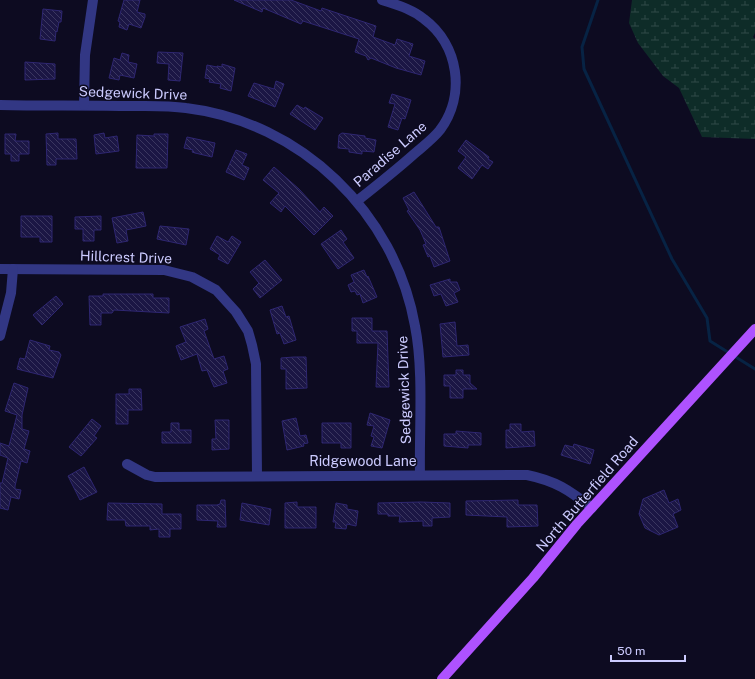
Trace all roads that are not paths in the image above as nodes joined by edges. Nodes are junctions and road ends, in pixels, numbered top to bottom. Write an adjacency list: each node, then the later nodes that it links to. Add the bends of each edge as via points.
1 (93, 0): 4 (street, via 85,55)
2 (382, 0): 5 (street, Paradise Lane, via 409,10 437,30 452,58 456,72 456,94 450,115 434,137)
3 (0, 105): 4 (street, Sedgewick Drive)
4 (84, 106): 5 (street, Sedgewick Drive, via 187,108 246,122 278,136 303,152)
5 (357, 201): 11 (street, Sedgewick Drive, via 378,228 396,261 413,314 419,362)
6 (0, 269): 7 (street, Hillcrest Drive)
7 (14, 269): 9 (street); 12 (street, Hillcrest Drive, via 164,270 192,277 216,290 236,312 248,331 252,345 256,364)
8 (755, 329): 13 (main road, North Butterfield Road)
9 (0, 336)
10 (127, 464): 12 (street, Ridgewood Lane, via 155,477)
11 (420, 475): 12 (street, Ridgewood Lane); 13 (street, Ridgewood Lane, via 527,475 569,489)
12 (257, 476)
13 (592, 508): 14 (main road, North Butterfield Road)
14 (442, 679)

